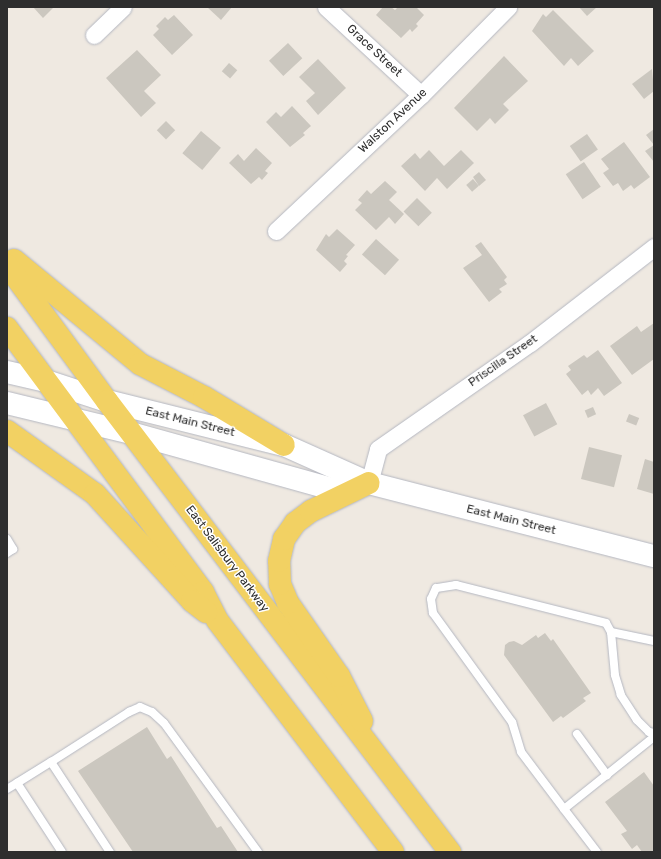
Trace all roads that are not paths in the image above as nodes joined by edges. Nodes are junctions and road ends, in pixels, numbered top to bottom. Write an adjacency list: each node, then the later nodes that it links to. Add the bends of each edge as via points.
1 (123, 7): 4 (street)
2 (326, 7): 5 (street, Grace Street)
3 (508, 7): 5 (street, Walston Avenue)
4 (94, 35)
5 (421, 95): 6 (street, Walston Avenue)
6 (276, 231)
7 (654, 247): 19 (street, Priscilla Street, via 530,343 378,449)
8 (7, 254): 18 (main road, via 140,364 204,397)
9 (7, 265): 13 (main road, East Salisbury Parkway)
10 (7, 328): 12 (main road)
11 (7, 372): 12 (main road, East Main Street)
12 (46, 381): 13 (main road, East Main Street); 15 (main road)
13 (107, 401): 17 (main road, East Salisbury Parkway); 18 (main road, East Main Street)
14 (7, 402): 15 (main road, East Main Street)
15 (74, 418): 17 (main road, East Main Street); 23 (main road, via 204,592)
16 (7, 431): 23 (main road, via 95,494 192,601)
17 (131, 433): 19 (main road, East Main Street, via 332,489); 30 (main road, East Salisbury Parkway)
18 (284, 445): 19 (main road, East Main Street)
19 (369, 483): 22 (main road, East Main Street); 30 (main road, via 311,511 295,523 284,539 279,561 280,584 288,603 339,676)
20 (7, 539): 21 (lane, via 14,549)
21 (7, 553)
22 (654, 556)
23 (217, 620): 38 (main road)
24 (612, 632): 25 (lane); 26 (lane, via 615,675 621,695 637,720 649,732); 34 (lane, via 606,623 456,584 436,588 431,599 433,613 512,722 521,752)
25 (654, 641)
26 (654, 733)
27 (577, 734): 31 (lane)
28 (654, 737): 31 (lane)
29 (51, 762): 32 (lane); 36 (lane); 37 (lane, via 128,712 140,707 152,712 164,722)
30 (389, 774): 39 (main road, East Salisbury Parkway)
31 (607, 775): 34 (lane)
32 (17, 783): 33 (lane); 35 (lane)
33 (7, 789)
34 (564, 809): 40 (lane)
35 (62, 852)
36 (110, 852)
37 (258, 852)
38 (393, 852)
39 (450, 852)
40 (597, 852)

